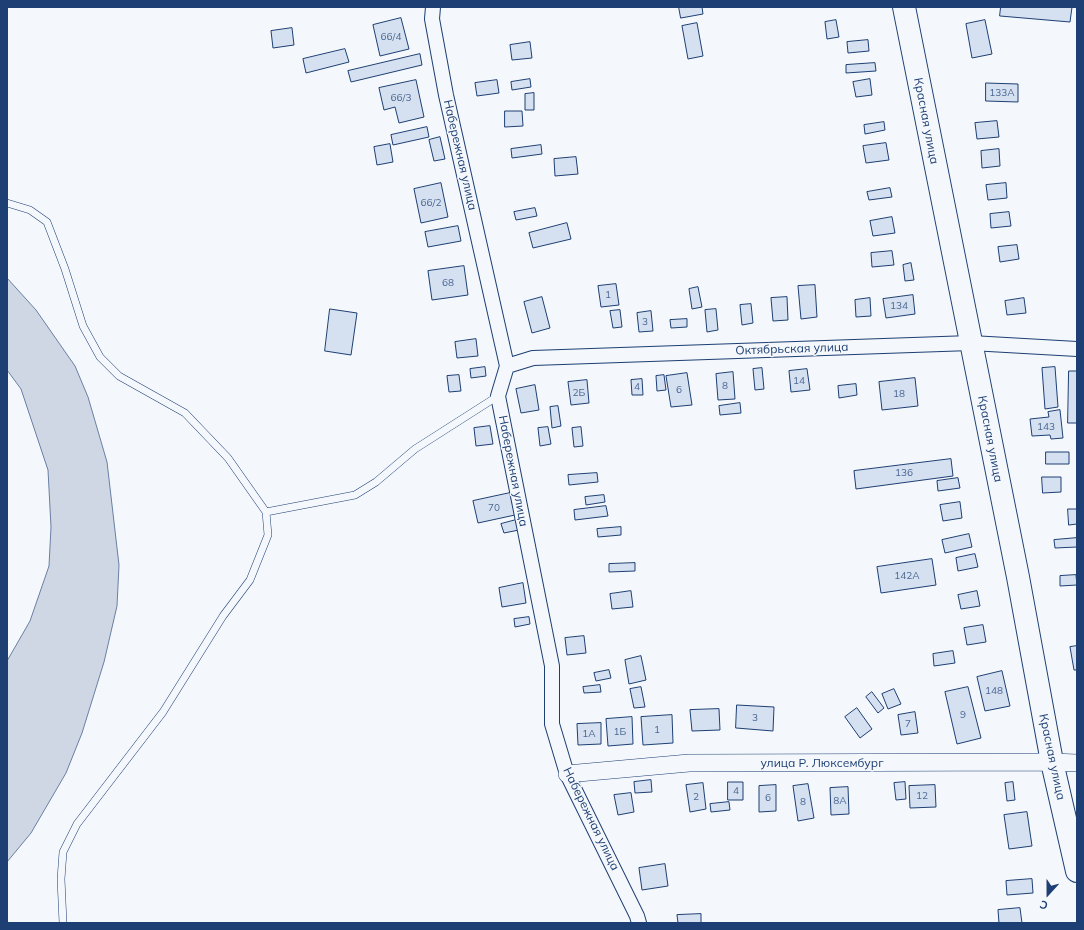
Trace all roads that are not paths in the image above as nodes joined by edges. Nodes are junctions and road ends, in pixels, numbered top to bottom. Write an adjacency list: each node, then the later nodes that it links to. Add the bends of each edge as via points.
1 (433, 7): 6 (street, Набережная улица, via 432,19 446,94)
2 (904, 7): 4 (main road, Красная улица)
3 (7, 203): 8 (lane, via 30,210 47,222 66,269 83,326 100,357 120,376 185,414 228,458)
4 (971, 343): 5 (street, Октябрьская улица); 6 (street, Октябрьская улица, via 533,358); 9 (main road, Красная улица)
5 (1077, 349)
6 (507, 366): 7 (street, Набережная улица)
7 (498, 396): 8 (lane, via 415,450 376,482 355,495); 11 (street, Набережная улица, via 552,666 552,724)
8 (266, 512): 13 (lane, via 268,535 250,580 223,616 163,712 77,824 64,852 61,879)
9 (1052, 762): 10 (street, улица Р. Люксембург); 11 (street, улица Р. Люксембург, via 689,763); 12 (main road, Красная улица)
10 (1077, 763)
11 (567, 774): 14 (street, Набережная улица)
12 (1077, 871)
13 (63, 923)
14 (639, 923)

